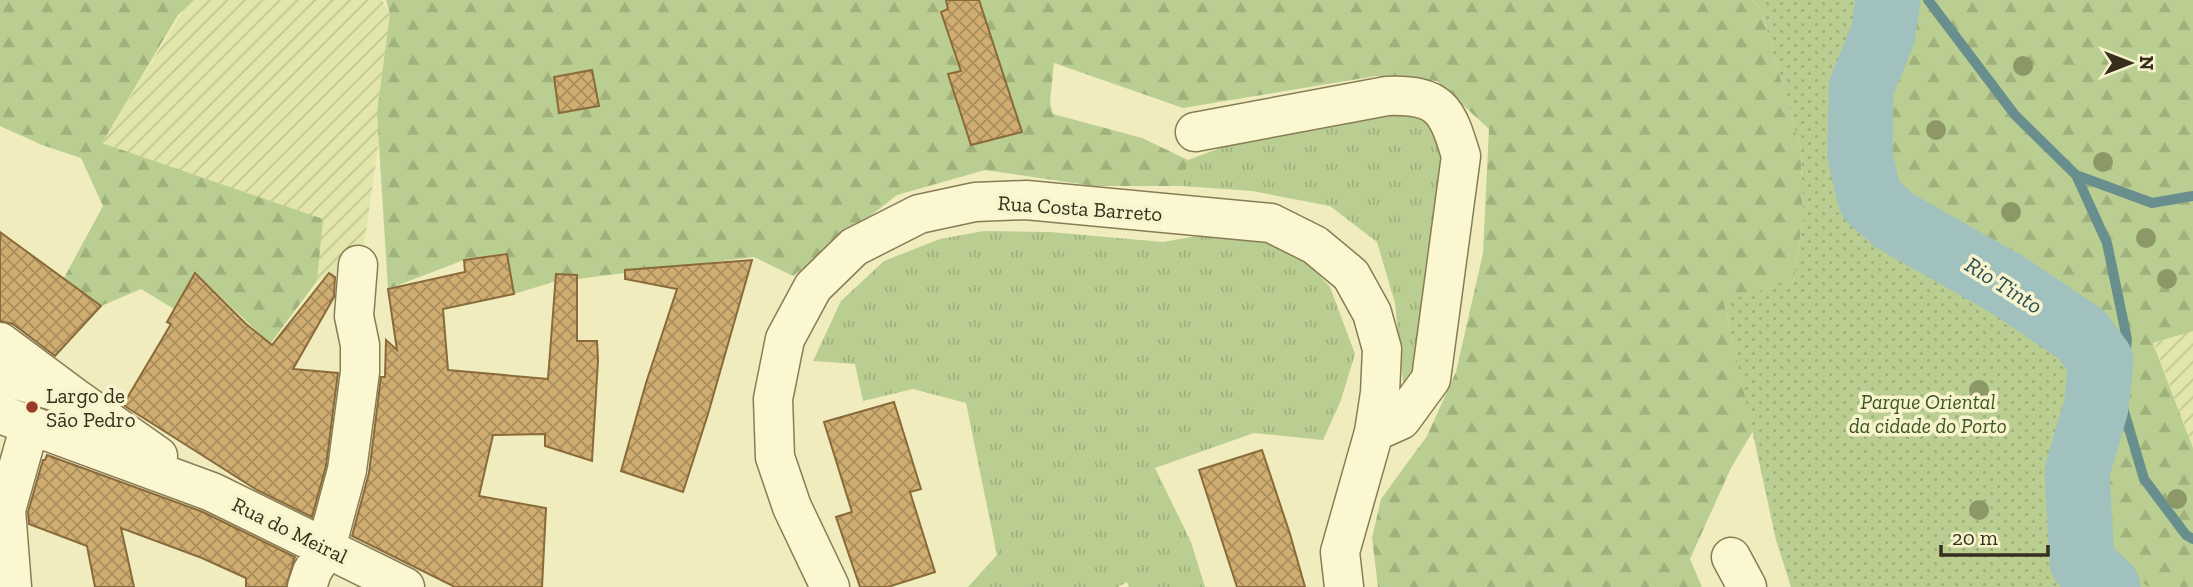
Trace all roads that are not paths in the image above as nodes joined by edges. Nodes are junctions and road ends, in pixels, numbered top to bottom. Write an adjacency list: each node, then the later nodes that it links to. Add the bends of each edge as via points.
1 (1195, 132): 7 (street, via 1387,96 1412,95 1434,103 1451,121 1461,156 1431,379 1401,420)
2 (358, 265): 9 (street, via 354,316 360,372 347,470)
3 (0, 342): 5 (street)
4 (0, 375): 5 (street)
5 (74, 397): 8 (street, Rua do Meiral)
6 (15, 420): 8 (street, Rua do Meiral); 10 (street, via 6,510)
7 (1374, 432): 13 (street, Rua Costa Barreto, via 1382,349 1372,313 1351,275 1315,245 1271,223 1026,200 975,202 919,214 855,247 813,288 786,339 773,399 775,457 792,507); 14 (street, Rua Costa Barreto, via 1340,552)
8 (212, 492): 9 (street, Rua do Meiral)
9 (326, 548): 11 (street); 12 (street, Rua do Meiral)
10 (12, 587)
11 (307, 587)
12 (405, 587)
13 (830, 587)
14 (1344, 587)

